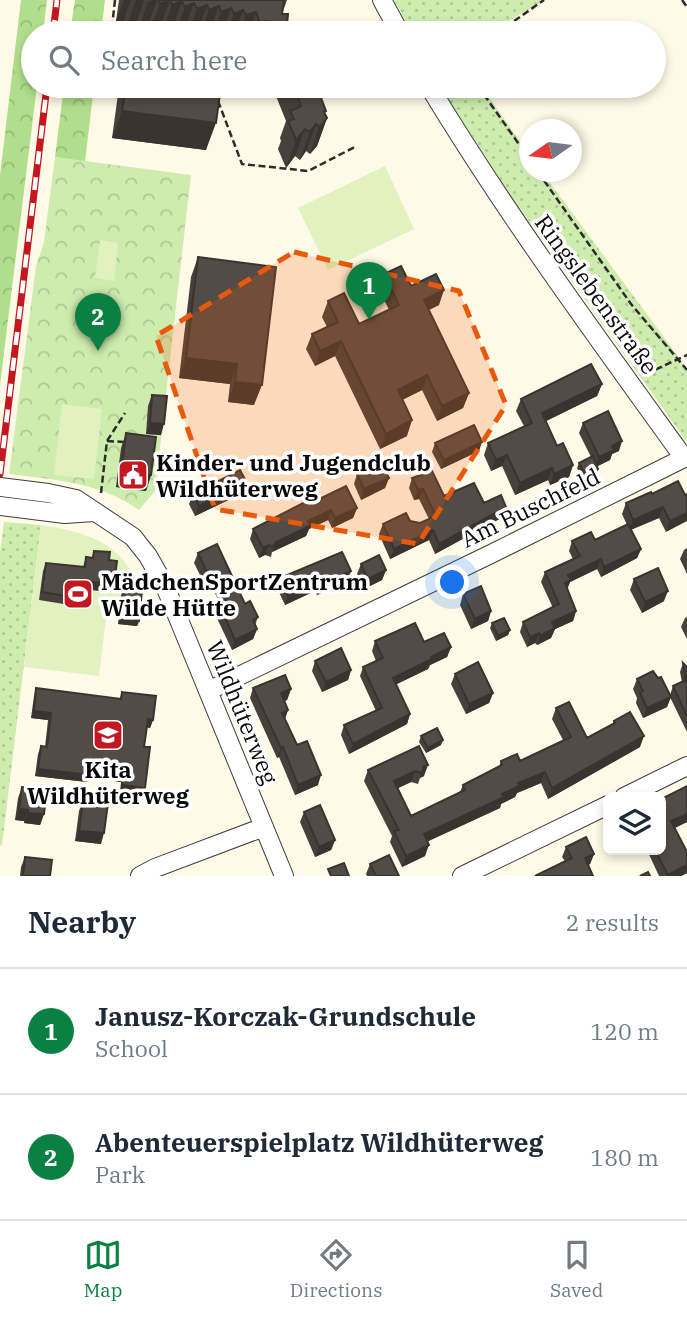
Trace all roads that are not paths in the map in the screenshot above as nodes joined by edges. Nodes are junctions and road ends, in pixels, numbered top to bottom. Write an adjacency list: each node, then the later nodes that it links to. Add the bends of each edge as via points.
1 (382, 0): 2 (street)
2 (393, 21)
3 (436, 98): 4 (street, Ringslebenstraße, via 541,261)
4 (684, 458): 8 (street, Am Buschfeld)
5 (0, 487): 7 (street, Wildhüterweg, via 59,494)
6 (0, 506): 7 (street, via 65,514)
7 (94, 512): 8 (street, Wildhüterweg, via 132,537 148,556)
8 (208, 691): 12 (street, Wildhüterweg)
9 (687, 766): 10 (street)
10 (634, 792)
11 (603, 807): 15 (street)
12 (264, 827): 13 (street); 14 (street, Wildhüterweg)
13 (140, 876)
14 (284, 876)
15 (462, 876)

